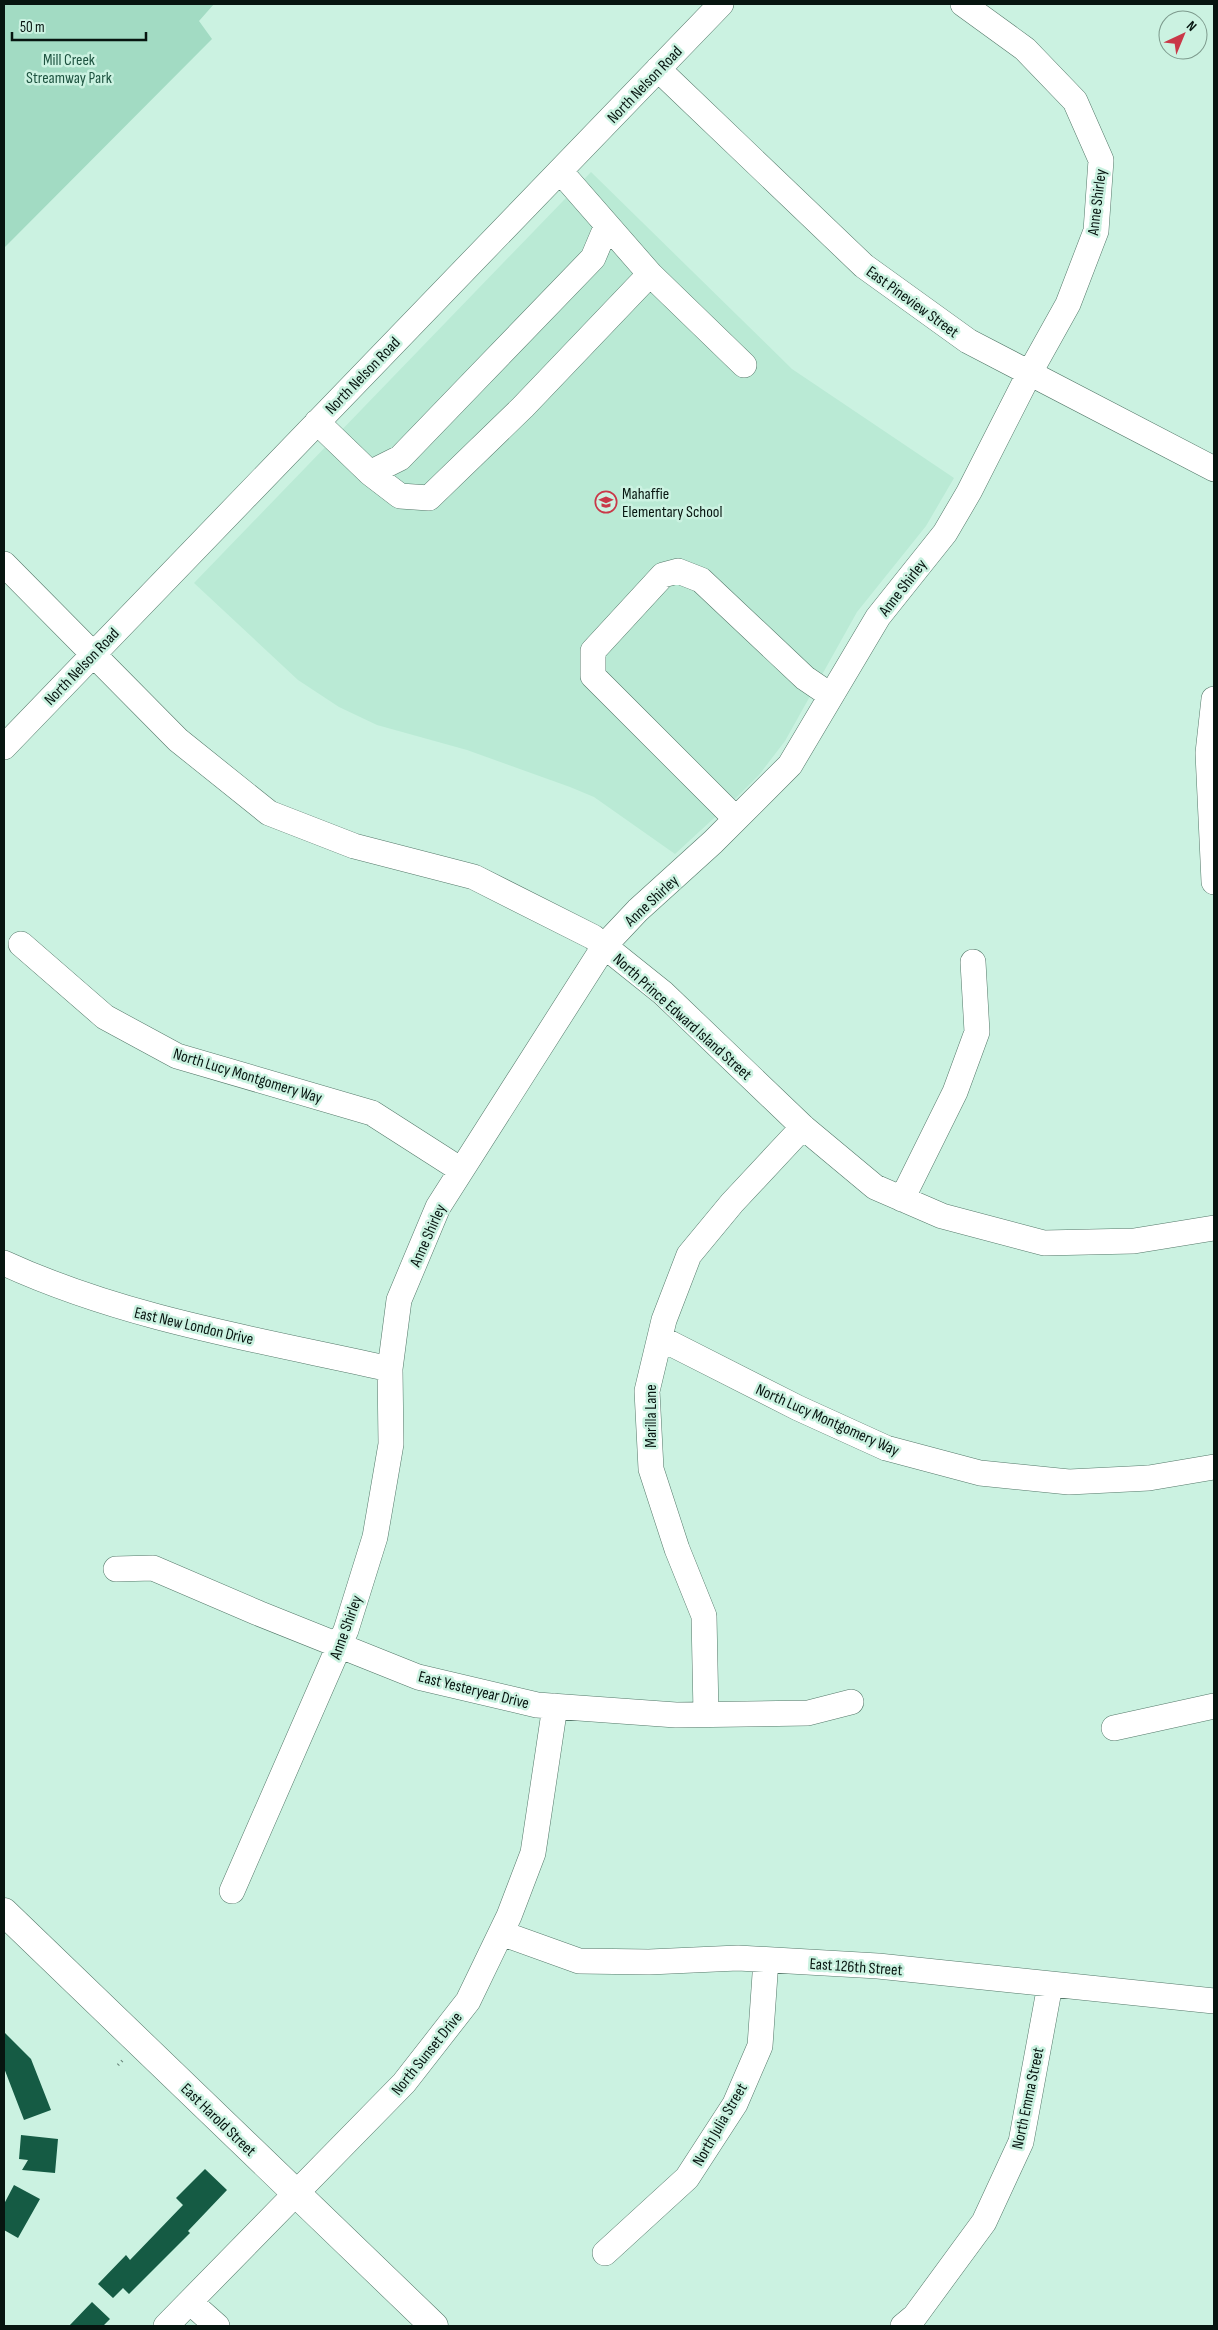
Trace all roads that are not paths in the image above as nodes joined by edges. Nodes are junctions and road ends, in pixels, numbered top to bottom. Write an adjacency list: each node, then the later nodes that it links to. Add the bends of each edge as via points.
1 (721, 4): 3 (street, North Nelson Road)
2 (962, 4): 8 (street, Anne Shirley, via 1025,48 1075,101 1101,160 1096,231 1068,304)
3 (658, 69): 4 (street, North Nelson Road); 8 (street, East Pineview Street, via 864,266 968,341)
4 (560, 171): 5 (street); 9 (street, North Nelson Road)
5 (608, 225): 6 (street); 11 (street, via 593,258 400,458)
6 (650, 274): 7 (street); 11 (street, via 523,407 429,498 400,496)
7 (744, 365)
8 (1029, 374): 10 (street, East Pineview Street); 14 (street, Anne Shirley, via 945,533 878,617)
9 (317, 422): 11 (street); 13 (street, North Nelson Road)
10 (1214, 469)
11 (370, 473)
12 (4, 564): 13 (street, North Prince Edward Island Street)
13 (94, 653): 16 (street, North Nelson Road); 21 (street, North Prince Edward Island Street, via 178,740 269,813 354,846 474,877)
14 (830, 695): 18 (street, Anne Shirley, via 790,765); 18 (street, via 805,678 701,580 678,571 663,575 593,651 593,676)
15 (1214, 699): 17 (street, via 1208,753)
16 (4, 746)
17 (1212, 784): 19 (street)
18 (736, 819): 21 (street, Anne Shirley)
19 (1214, 882)
20 (21, 944): 24 (street, North Lucy Montgomery Way, via 105,1017 177,1056 372,1114)
21 (605, 945): 23 (street, North Prince Edward Island Street, via 663,992); 24 (street, Anne Shirley)
22 (973, 962): 25 (street, via 977,1032 955,1092)
23 (803, 1127): 25 (street, North Prince Edward Island Street, via 875,1187); 28 (street, Marilla Lane, via 689,1255)
24 (461, 1170): 29 (street, Anne Shirley, via 438,1207 398,1300)
25 (902, 1199): 26 (street, North Prince Edward Island Street, via 942,1216 1044,1243 1134,1241)
26 (1214, 1228)
27 (4, 1263): 29 (street, East New London Drive, via 46,1283 139,1313)
28 (660, 1338): 30 (street, North Lucy Montgomery Way, via 798,1408 886,1448 980,1473 1069,1482 1149,1478); 36 (street, Marilla Lane, via 647,1391 651,1469 677,1549 704,1616)
29 (390, 1369): 32 (street, Anne Shirley, via 391,1444 375,1537)
30 (1214, 1467)
31 (116, 1569): 32 (street, East Yesteryear Drive, via 153,1568)
32 (339, 1646): 34 (street, East Yesteryear Drive, via 418,1677 537,1705); 38 (street, Anne Shirley)
33 (851, 1702): 36 (street, East Yesteryear Drive, via 808,1713)
34 (555, 1706): 36 (street, East Yesteryear Drive); 40 (street, North Sunset Drive, via 533,1853)
35 (1214, 1706): 37 (street)
36 (706, 1714)
37 (1114, 1728)
38 (232, 1891)
39 (4, 1912): 44 (main road, East Harold Street)
40 (501, 1933): 41 (street, East 126th Street, via 580,1961); 44 (street, North Sunset Drive, via 468,2001 404,2083)
41 (766, 1960): 42 (street, East 126th Street, via 878,1966); 45 (street, North Julia Street, via 760,2046 735,2104 687,2178)
42 (1050, 1985): 43 (street, East 126th Street); 50 (street, North Emma Street, via 1021,2142 984,2222 915,2316)
43 (1214, 2001)
44 (295, 2192): 46 (street, North Sunset Drive); 49 (main road, East Harold Street)
45 (605, 2253)
46 (190, 2302): 47 (street, North Sunset Drive); 48 (street)
47 (166, 2326)
48 (217, 2326)
49 (434, 2326)
50 (903, 2326)

